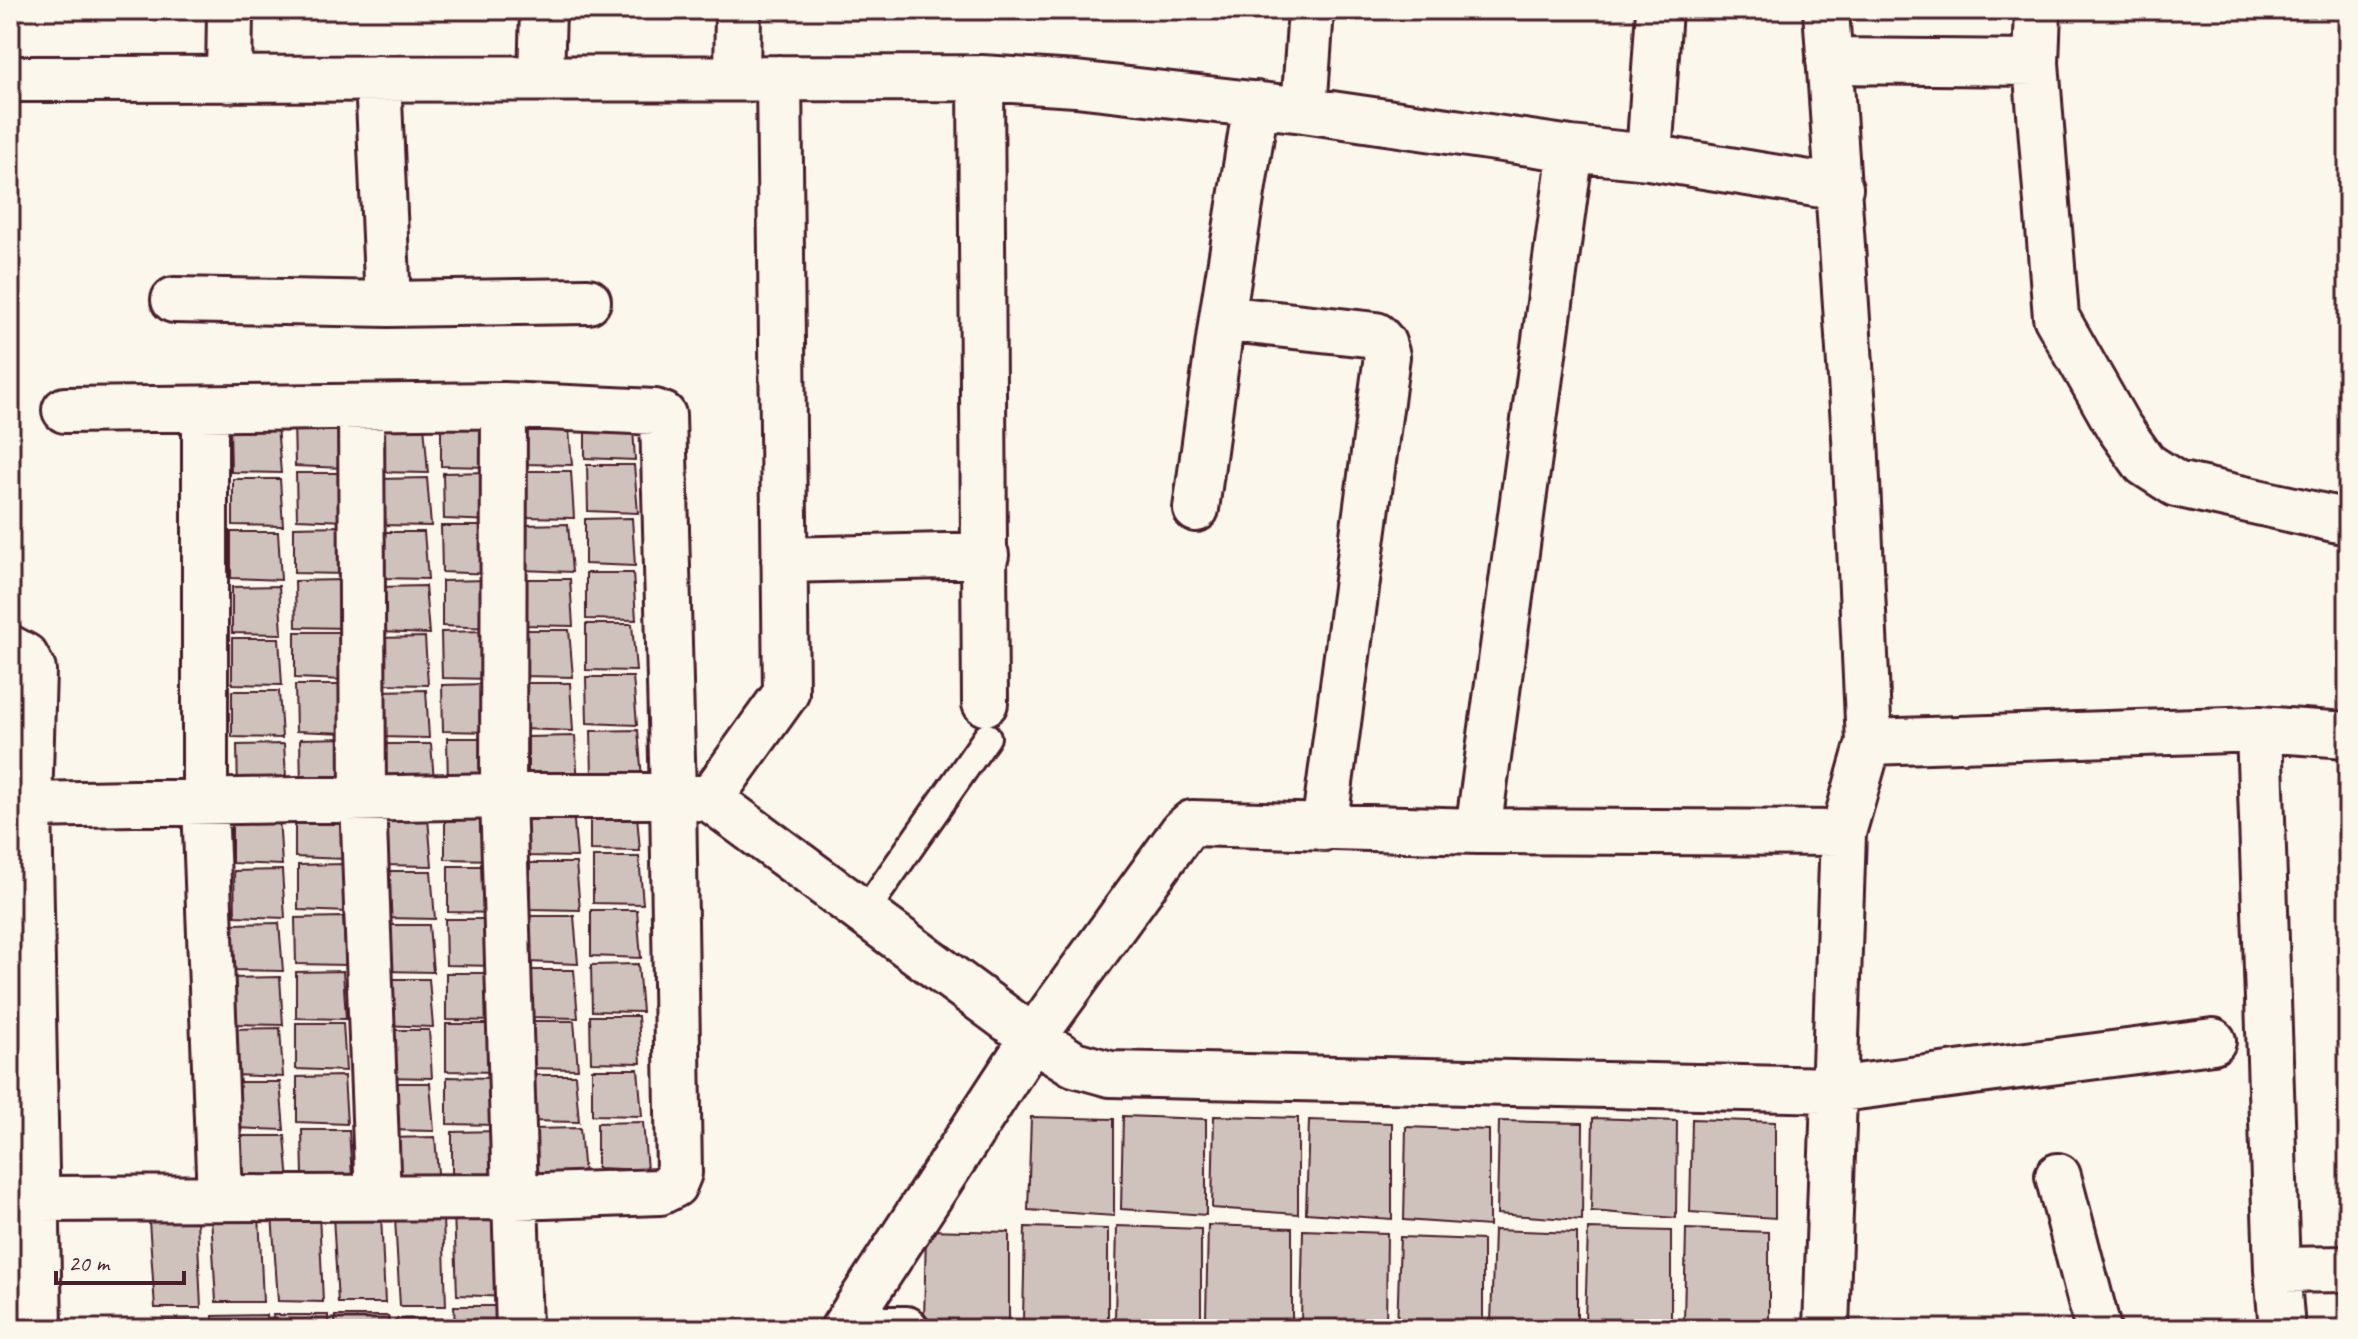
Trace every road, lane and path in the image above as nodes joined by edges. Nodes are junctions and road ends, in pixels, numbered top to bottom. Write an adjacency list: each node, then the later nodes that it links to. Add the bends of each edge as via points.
1 (230, 10): 15 (street)
2 (543, 10): 11 (street)
3 (738, 10): 12 (street)
4 (1311, 10): 17 (street)
5 (1659, 10): 19 (street)
6 (1826, 10): 8 (street)
7 (2038, 10): 9 (street)
8 (1829, 61): 9 (street); 20 (street)
9 (2036, 63): 30 (street, via 2056,317 2118,426 2145,464 2176,484)
10 (378, 78): 11 (street); 15 (street); 23 (street)
11 (541, 78): 12 (street)
12 (758, 78): 13 (street); 32 (street)
13 (981, 78): 16 (street); 31 (street)
14 (10, 79): 15 (street)
15 (229, 80)
16 (1256, 104): 17 (street); 24 (street)
17 (1304, 110): 18 (street)
18 (1571, 149): 19 (street); 44 (street)
19 (1649, 157): 20 (street)
20 (1840, 188): 37 (street)
21 (174, 300): 23 (street)
22 (588, 301): 23 (street)
23 (388, 304)
24 (1222, 318): 29 (street); 43 (street, via 1376,335 1387,356)
25 (504, 405): 26 (street); 38 (street); 39 (street, via 663,415)
26 (361, 407): 28 (street); 40 (street)
27 (65, 410): 28 (street)
28 (205, 410): 41 (street)
29 (1196, 509)
30 (2348, 522)
31 (986, 555): 32 (street); 34 (street)
32 (784, 560): 39 (street, via 786,693)
33 (10, 648): 42 (street, via 25,656 33,670)
34 (986, 720): 46 (lane)
35 (2259, 729): 36 (street); 37 (street); 56 (street)
36 (2348, 735)
37 (1869, 742): 45 (street)
38 (503, 796): 39 (street); 40 (street); 52 (street)
39 (692, 797): 46 (street); 52 (street, via 679,1173 674,1185 660,1192)
40 (363, 799): 41 (street); 54 (street)
41 (205, 803): 42 (street); 53 (street)
42 (29, 805): 50 (street)
43 (1324, 828): 44 (street); 47 (street, via 1192,823)
44 (1478, 831): 45 (street)
45 (1843, 833): 49 (street)
46 (864, 913): 47 (street)
47 (1033, 1038): 49 (street, via 1074,1064 1110,1074); 57 (street)
48 (2213, 1041): 49 (street)
49 (1833, 1090): 61 (street)
50 (28, 1173): 53 (street); 58 (street)
51 (2058, 1176): 62 (street)
52 (515, 1197): 54 (street); 59 (street)
53 (220, 1198): 54 (street)
54 (378, 1198)
55 (2348, 1269): 56 (street)
56 (2277, 1270): 63 (street)
57 (843, 1328): 60 (street)
58 (39, 1329)
59 (519, 1329)
60 (906, 1329)
61 (1826, 1329)
62 (2098, 1329)
63 (2282, 1329)

